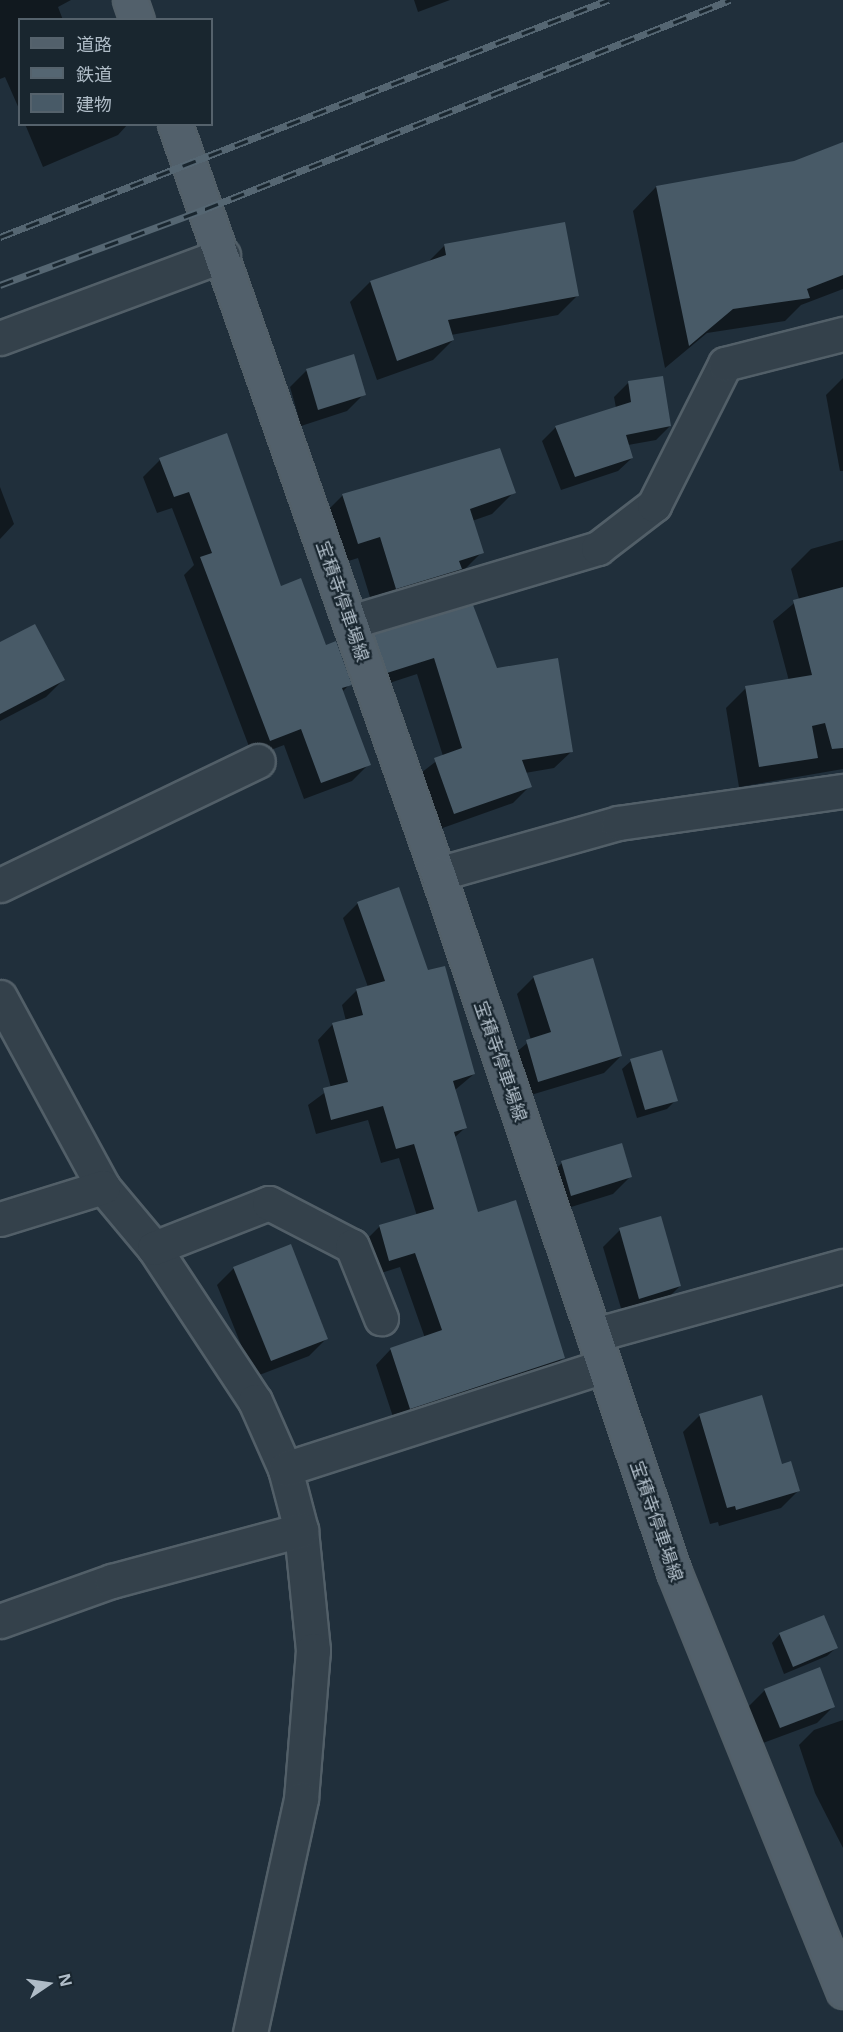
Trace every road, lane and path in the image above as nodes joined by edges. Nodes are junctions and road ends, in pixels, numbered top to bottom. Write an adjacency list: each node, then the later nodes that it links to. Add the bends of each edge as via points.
1 (130, 0): 2 (main road)
2 (136, 18)
3 (176, 126): 4 (main road, 宝積寺停車場線)
4 (223, 255): 6 (street); 7 (main road, 宝積寺停車場線)
5 (843, 334): 7 (street, via 725,364 654,505 598,548)
6 (0, 338)
7 (350, 622): 10 (main road, 宝積寺停車場線)
8 (258, 761): 11 (street)
9 (843, 791): 10 (street, via 618,823)
10 (438, 874): 18 (main road, 宝積寺停車場線)
11 (0, 885)
12 (0, 997): 13 (street)
13 (103, 1187): 14 (street); 15 (street)
14 (0, 1220)
15 (154, 1248): 17 (street, via 269,1203 352,1246); 20 (street, via 255,1401)
16 (843, 1266): 18 (street)
17 (381, 1318)
18 (594, 1335): 19 (main road, 宝積寺停車場線)
19 (604, 1366): 20 (street); 23 (main road, 宝積寺停車場線, via 674,1572)
20 (285, 1469): 21 (street)
21 (301, 1530): 22 (street, via 112,1581); 24 (street, via 313,1650 301,1799)
22 (0, 1621)
23 (843, 1991)
24 (249, 2032)

